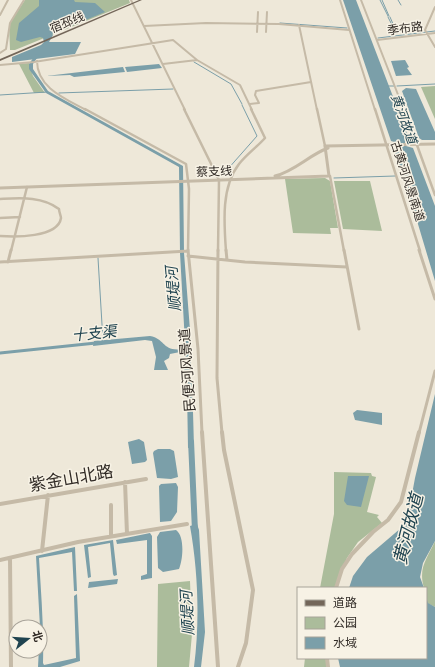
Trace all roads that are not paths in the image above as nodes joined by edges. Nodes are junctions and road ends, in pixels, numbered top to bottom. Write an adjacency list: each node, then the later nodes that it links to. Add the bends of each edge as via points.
1 (8, 0): 11 (street)
2 (24, 0): 24 (street, via 11,17 6,48)
3 (137, 0): 7 (main road, 宿邳线)
4 (141, 0): 7 (main road, 宿邳线)
5 (340, 0): 16 (street, 古黄河风景南道)
6 (361, 0): 21 (street)
7 (132, 2): 15 (street); 25 (main road, 宿邳线)
8 (435, 7): 19 (street, via 426,27)
9 (258, 12): 12 (street)
10 (267, 12): 13 (street)
11 (0, 16)
12 (258, 24): 13 (street); 15 (street); 17 (street)
13 (266, 24): 14 (street); 18 (street)
14 (299, 25): 16 (street); 30 (street)
15 (144, 26): 22 (street)
16 (349, 30): 34 (street, 古黄河风景南道)
17 (257, 32)
18 (266, 32)
19 (427, 33): 20 (street, 季布路); 21 (street, 季布路); 23 (street)
20 (435, 33)
21 (377, 40): 32 (street)
22 (152, 43): 26 (street, via 173,40); 27 (street); 28 (street)
23 (435, 47)
24 (0, 53)
25 (0, 59)
26 (197, 60): 28 (street); 31 (street, via 240,85)
27 (36, 61): 29 (street); 40 (street, 民便河风景道, via 37,71 52,91 185,162)
28 (163, 64): 38 (street)
29 (0, 65)
30 (311, 82): 31 (street, via 256,91 259,103); 35 (street)
31 (250, 104): 39 (street, via 265,138 237,166)
32 (418, 144): 33 (street); 34 (street); 43 (street)
33 (435, 144)
34 (386, 145): 35 (street); 57 (street, 古黄河风景南道)
35 (326, 148): 36 (street); 37 (street, via 291,171)
36 (330, 176): 37 (street, 蔡支线); 56 (street)
37 (260, 179): 39 (street, 蔡支线)
38 (219, 180): 39 (street, 蔡支线); 40 (street, 蔡支线); 52 (street)
39 (230, 180): 53 (street, via 225,220)
40 (189, 181): 41 (street, 蔡支线); 50 (street, 民便河风景道)
41 (28, 187): 42 (street, 蔡支线); 45 (street)
42 (0, 188)
43 (435, 195)
44 (0, 199): 45 (street)
45 (25, 199): 46 (street); 49 (street, via 56,206 60,213 59,221 54,228 42,233)
46 (20, 217): 47 (street); 49 (street)
47 (0, 218)
48 (0, 236): 49 (street)
49 (13, 237): 54 (street)
50 (187, 251): 51 (street, 民便河风景道); 54 (street)
51 (188, 256): 52 (street); 73 (street, 民便河风景道, via 198,350 204,478)
52 (219, 258): 53 (street); 74 (street, via 217,378 224,450 253,590 246,643)
53 (227, 260): 56 (street)
54 (8, 261): 55 (street)
55 (0, 262)
56 (347, 267): 58 (street)
57 (435, 299)
58 (359, 329)
59 (435, 371): 71 (street, via 401,502 388,520 352,554 342,569)
60 (146, 479): 61 (street, 紫金山北路)
61 (125, 482): 62 (street, 紫金山北路); 66 (street)
62 (48, 495): 63 (street, 紫金山北路); 68 (street)
63 (0, 504)
64 (111, 505): 67 (street)
65 (187, 524): 66 (street)
66 (127, 534): 67 (street)
67 (112, 536): 68 (street)
68 (42, 551): 69 (street)
69 (10, 558): 70 (street); 72 (street)
70 (0, 560)
71 (336, 587)
72 (11, 667)
73 (218, 667)
74 (238, 667)

